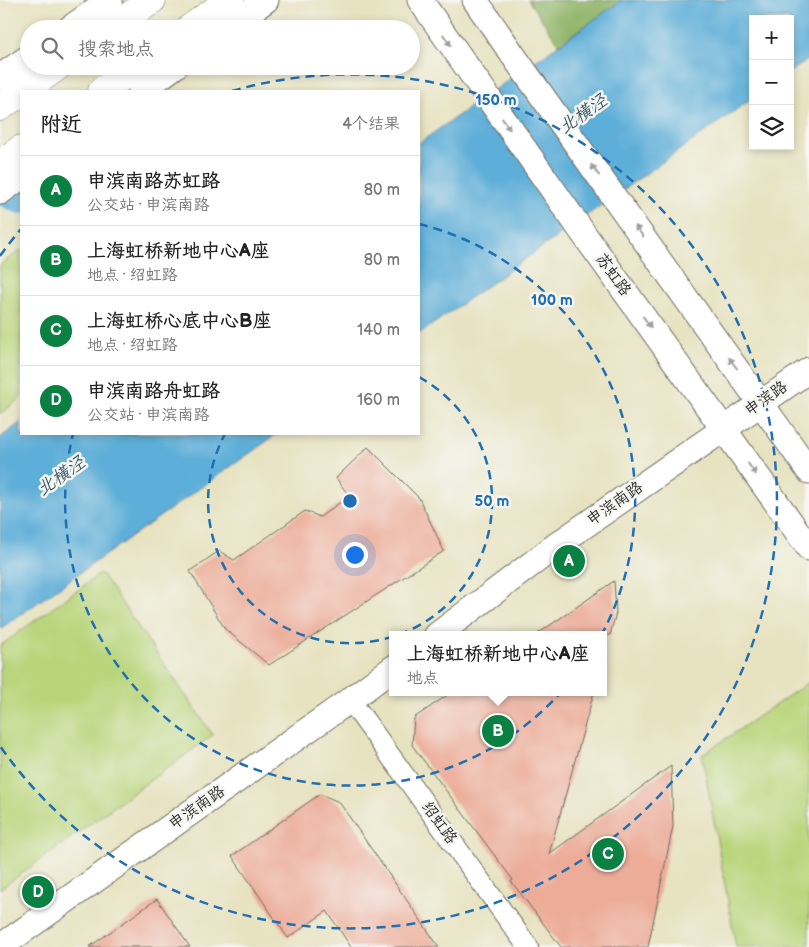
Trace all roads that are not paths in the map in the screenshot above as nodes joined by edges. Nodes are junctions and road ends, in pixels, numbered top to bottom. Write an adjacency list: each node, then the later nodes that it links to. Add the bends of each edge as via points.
1 (110, 0): 7 (main road)
2 (152, 0): 8 (highway)
3 (230, 0): 9 (highway)
4 (266, 0): 10 (main road)
5 (420, 0): 27 (main road, 苏虹路, one-way to 27)
6 (476, 0): 26 (main road, one-way to 6)
7 (82, 20)
8 (124, 20)
9 (202, 20)
10 (238, 20)
11 (20, 63): 15 (main road)
12 (46, 75): 16 (highway)
13 (124, 75): 17 (highway)
14 (163, 75): 18 (main road)
15 (0, 77)
16 (25, 90)
17 (103, 90)
18 (142, 90)
19 (20, 93): 20 (highway)
20 (0, 107)
21 (20, 149): 22 (highway)
22 (0, 164)
23 (20, 178): 24 (main road)
24 (0, 192)
25 (809, 370): 26 (main road, 申滨路)
26 (761, 403): 27 (main road, 申滨路); 28 (main road)
27 (723, 429): 29 (main road, 苏虹路, one-way to 29); 30 (main road, 申滨南路, via 558,544)
28 (809, 470)
29 (809, 548)
30 (442, 631)
31 (389, 671): 32 (main road, 申滨南路)
32 (350, 700): 33 (main road, 申滨南路); 34 (street, 绍虹路)
33 (0, 947)
34 (528, 947)

